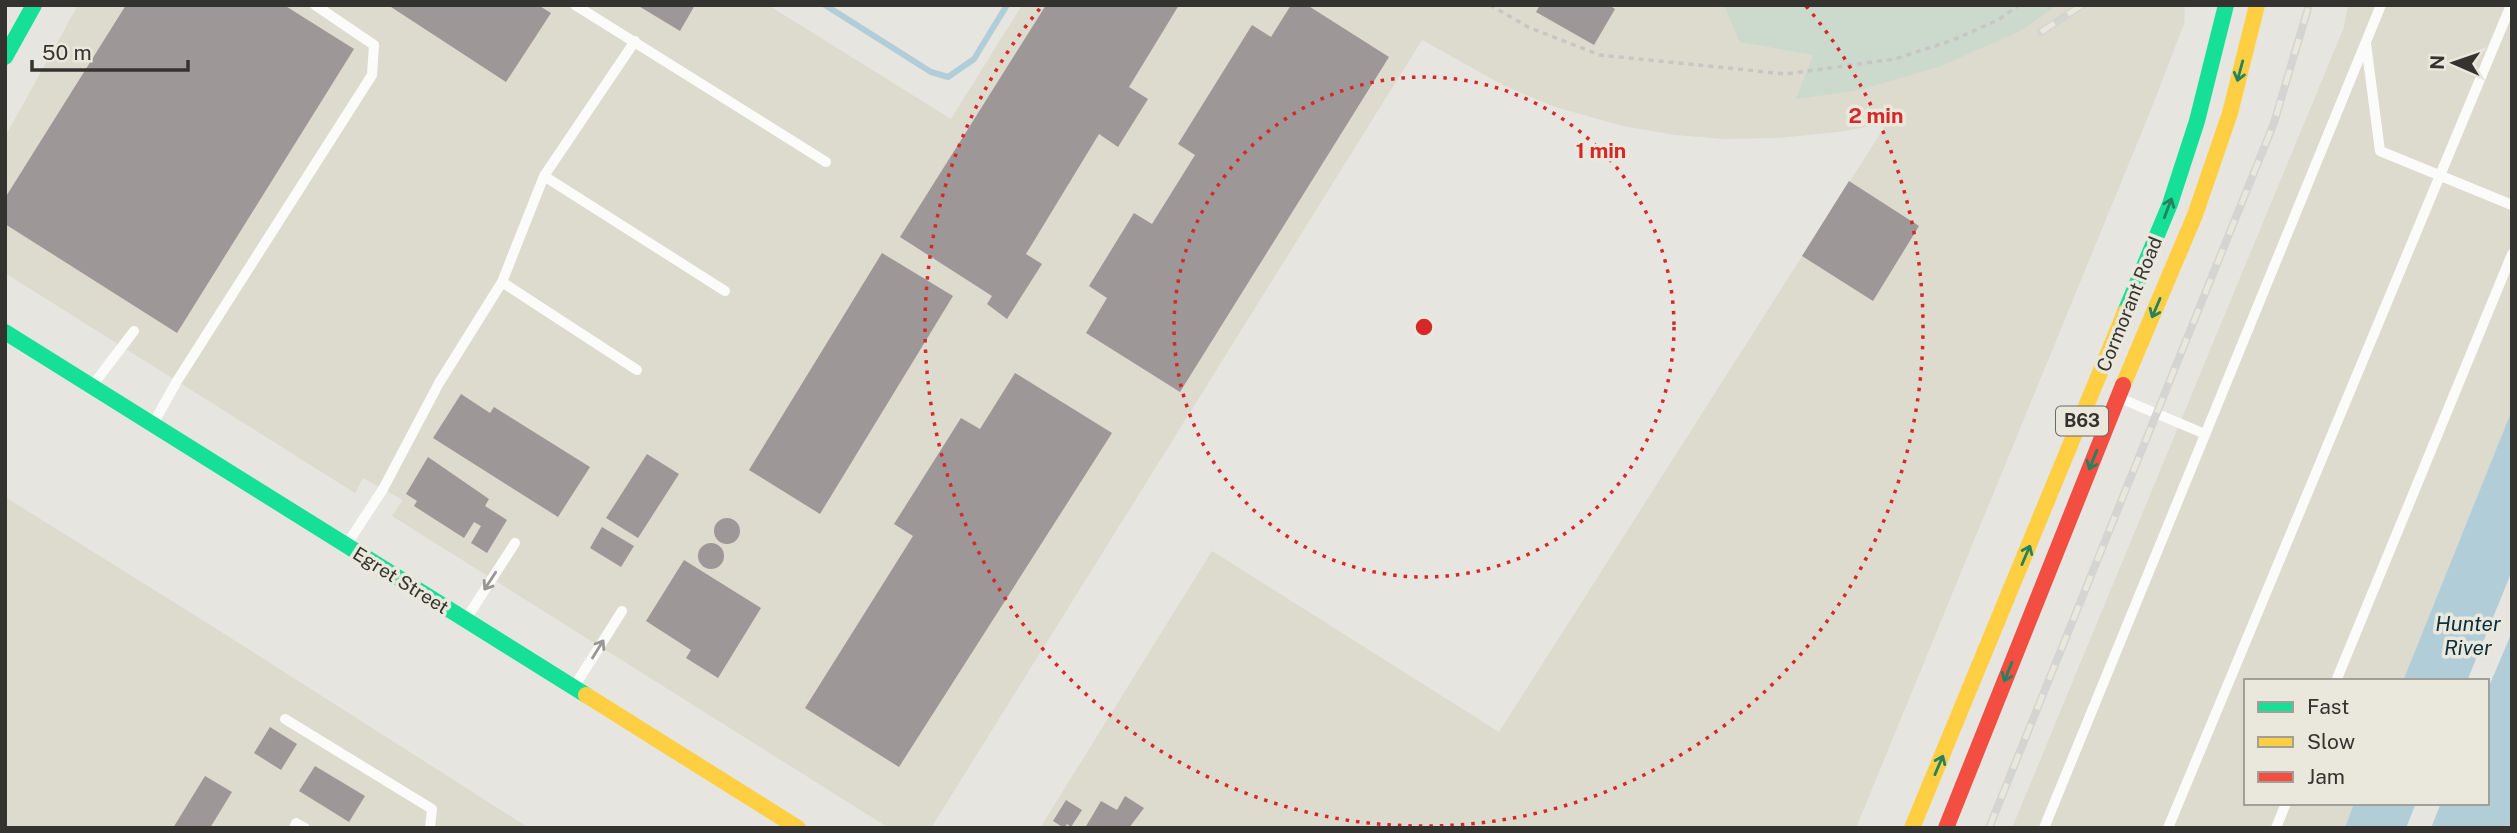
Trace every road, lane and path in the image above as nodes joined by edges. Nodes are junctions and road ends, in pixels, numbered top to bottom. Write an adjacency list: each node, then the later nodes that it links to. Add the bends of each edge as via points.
1 (34, 5): 12 (main road)
2 (314, 5): 25 (lane, via 374,45 372,75)
3 (575, 5): 10 (lane)
4 (1490, 5): 5 (path, via 1528,27 1600,55 1786,74 1895,59 1953,40)
5 (2019, 5)
6 (2227, 5): 39 (main road, Cormorant Road / B63, one-way to 6, via 2170,204)
7 (2258, 5): 24 (main road, Cormorant Road / B63, one-way to 24, via 2230,113 2195,215)
8 (2381, 5): 11 (lane)
9 (2511, 5): 15 (lane)
10 (635, 41): 13 (lane); 14 (lane)
11 (2366, 43): 15 (lane, via 2380,151); 26 (lane)
12 (5, 57)
13 (826, 162)
14 (544, 176): 18 (lane); 19 (lane)
15 (2440, 176): 16 (lane); 42 (lane)
16 (2512, 205)
17 (2512, 254): 31 (lane)
18 (502, 282): 22 (lane); 28 (lane)
19 (725, 291)
20 (134, 331): 23 (lane)
21 (5, 332): 23 (main road, Egret Street)
22 (637, 370)
23 (92, 386): 25 (main road, Egret Street)
24 (2118, 397): 26 (lane); 40 (main road, Cormorant Road / B63, one-way to 40)
25 (152, 425): 28 (main road, Egret Street)
26 (2205, 434): 41 (lane)
27 (515, 543): 30 (lane, one-way to 30)
28 (346, 545): 30 (main road, Egret Street)
29 (622, 611): 32 (lane, one-way to 29)
30 (465, 620): 32 (main road, Egret Street)
31 (2337, 679)
32 (574, 688): 38 (main road, Egret Street)
33 (285, 719): 37 (lane, via 432,809)
34 (2285, 805): 43 (lane)
35 (294, 828): 36 (lane, via 296,823)
36 (305, 828)
37 (430, 828)
38 (798, 828)
39 (1913, 828)
40 (1946, 828)
41 (2044, 828)
42 (2168, 828)
43 (2276, 828)

